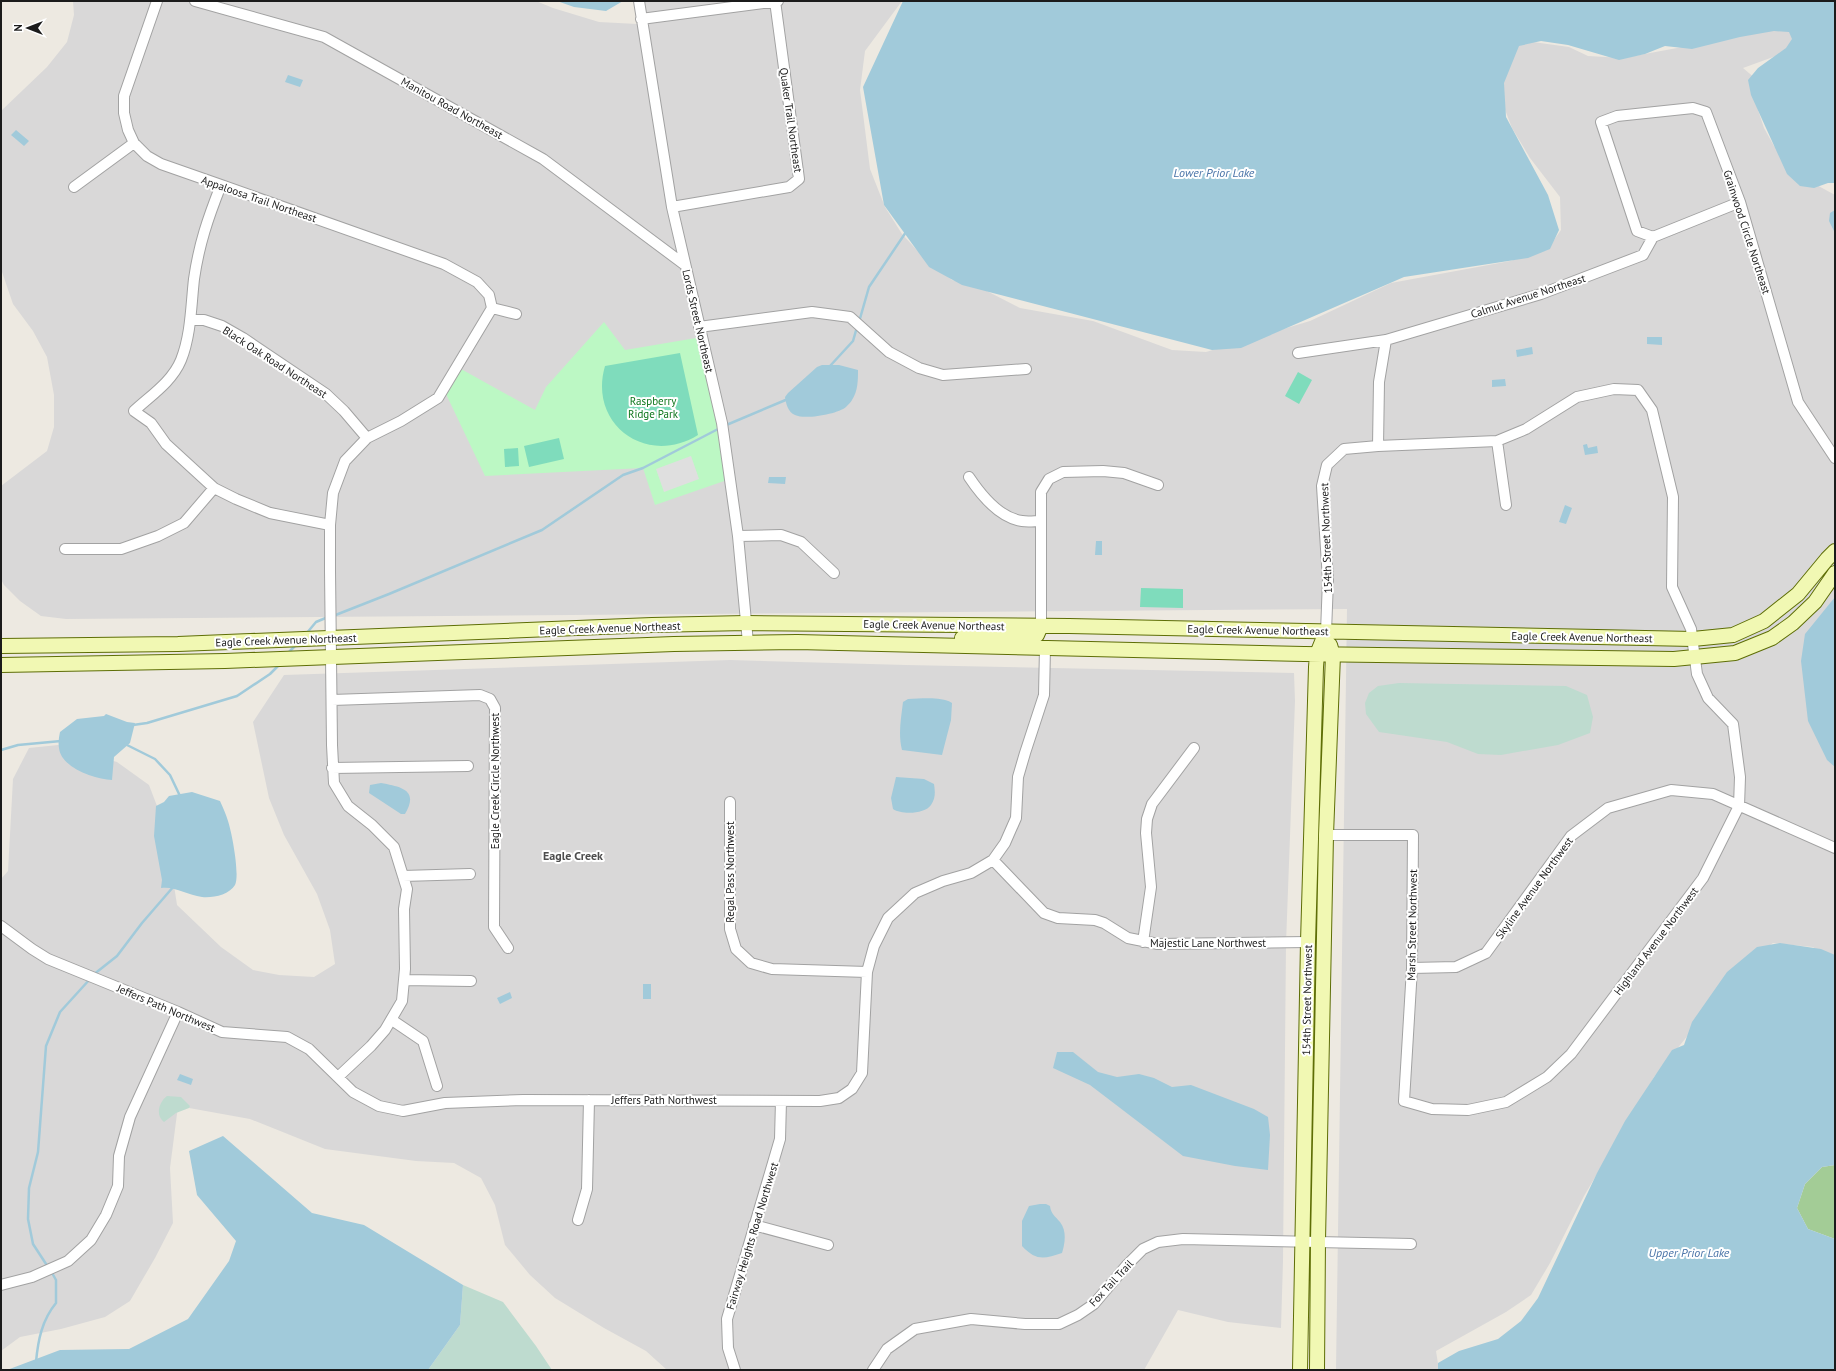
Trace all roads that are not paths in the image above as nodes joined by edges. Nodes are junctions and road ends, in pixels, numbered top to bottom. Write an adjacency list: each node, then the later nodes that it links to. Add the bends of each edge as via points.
1 (157, 1): 7 (street, Appaloosa Trail Northeast, via 124,96 124,113)
2 (195, 1): 13 (street, Manitou Road Northeast, via 324,37 543,159)
3 (639, 1): 6 (street, Lords Street Northeast)
4 (778, 1): 5 (street)
5 (775, 2): 6 (street); 11 (street, Quaker Trail Northeast, via 799,179 788,187)
6 (641, 19): 11 (street, Lords Street Northeast)
7 (134, 143): 8 (street, Appaloosa Trail Northeast, via 147,156 162,164); 9 (street)
8 (221, 185): 14 (street, Appaloosa Trail Northeast, via 444,264 476,282 488,295); 16 (street, via 202,236)
9 (74, 187)
10 (1740, 202): 12 (street); 12 (street, Grainwood Circle Northeast, via 1706,112 1693,108 1617,116 1601,122 1637,231); 24 (street, Grainwood Circle Northeast, via 1798,402)
11 (672, 206): 13 (street, Lords Street Northeast)
12 (1653, 237): 18 (street, Calmut Avenue Northeast, via 1643,255 1541,294)
13 (685, 265): 17 (street, Lords Street Northeast)
14 (492, 308): 15 (street); 21 (street, via 438,398)
15 (516, 314)
16 (190, 320): 21 (street, Black Oak Road Northeast, via 204,320 222,326 243,338 326,394); 27 (street, via 181,361 165,384 134,411 151,423 166,444)
17 (700, 327): 20 (street, via 812,312 850,317 889,352 919,368 937,374); 31 (street, Lords Street Northeast, via 722,423)
18 (1386, 340): 19 (street, Calmut Avenue Northeast); 23 (street, via 1379,382)
19 (1298, 353)
20 (1026, 369)
21 (367, 438): 30 (street, via 345,461 333,493)
22 (1497, 441): 23 (street, 154th Street Northwest); 28 (street); 44 (street, Highland Avenue Northwest, via 1526,430 1577,397 1614,389 1638,390 1652,410 1673,497 1672,586 1684,610)
23 (1378, 446): 38 (street, 154th Street Northwest, via 1344,449 1327,465 1322,486 1328,580)
24 (1835, 458)
25 (969, 478): 29 (street, via 980,495 1006,516 1021,521)
26 (1158, 485): 29 (street, via 1124,473 1063,472 1049,479 1041,492)
27 (214, 488): 30 (street, via 270,513); 32 (street, via 184,523 158,536 121,549)
28 (1506, 505)
29 (1041, 521): 37 (street)
30 (330, 525): 39 (street)
31 (738, 536): 34 (street, via 781,535 801,542); 36 (street, Lords Street Northeast)
32 (65, 549)
33 (1835, 551): 44 (main road, Eagle Creek Avenue Northeast, via 1798,594 1764,621)
34 (834, 573)
35 (1835, 573): 44 (main road, Eagle Creek Avenue Northeast, via 1815,602 1794,623 1772,638 1735,653)
36 (746, 623): 37 (main road, Eagle Creek Avenue Northeast); 39 (main road, Eagle Creek Avenue Northeast); 40 (street, Lords Street Northeast)
37 (1041, 626): 38 (main road, Eagle Creek Avenue Northeast); 41 (main road, via 1035,636 970,637)
38 (1326, 632): 44 (main road, Eagle Creek Avenue Northeast); 45 (main road, 154th Street Northwest); 46 (main road, 154th Street Northwest)
39 (331, 638): 42 (main road, Eagle Creek Avenue Northeast, via 178,644); 47 (street)
40 (748, 642): 41 (main road, Eagle Creek Avenue Northeast); 47 (main road, Eagle Creek Avenue Northeast)
41 (936, 644): 43 (main road, Eagle Creek Avenue Northeast)
42 (1, 646)
43 (1045, 648): 45 (main road, Eagle Creek Avenue Northeast); 57 (street, Jeffers Path Northwest, via 1044,695 1018,777 1016,818 1005,843)
44 (1694, 649): 46 (main road, Eagle Creek Avenue Northeast, via 1518,658); 54 (street, Highland Avenue Northwest, via 1697,674 1708,698 1733,724 1740,777)
45 (1317, 654): 46 (main road, Eagle Creek Avenue Northeast); 62 (main road, 154th Street Northwest)
46 (1333, 655): 55 (main road, 154th Street Northwest)
47 (330, 657): 48 (main road, Eagle Creek Avenue Northeast); 49 (street)
48 (1, 665)
49 (332, 700): 52 (street); 63 (street, Eagle Creek Circle Northwest, via 480,695 490,699 495,708 494,927)
50 (1194, 748): 61 (street, via 1152,804 1147,819 1151,887)
51 (468, 766): 52 (street)
52 (332, 768): 59 (street, via 334,783 348,806 394,847)
53 (730, 802): 65 (street, Regal Pass Northwest, via 730,929 736,949 751,963 772,969)
54 (1739, 806): 56 (street, Skyline Avenue Northwest); 64 (street, Skyline Avenue Northwest, via 1714,794 1671,790 1608,808 1571,836 1486,953 1456,968); 74 (street, Highland Avenue Northwest, via 1703,878 1571,1054 1547,1077 1506,1102 1468,1110 1432,1109)
55 (1326, 835): 64 (street, Marsh Street Northwest, via 1413,835); 78 (main road, 154th Street Northwest)
56 (1835, 848)
57 (993, 860): 61 (street, Majestic Lane Northwest, via 1044,913 1058,918 1095,920 1128,938); 65 (street, Jeffers Path Northwest, via 971,873 914,893 888,918 874,946)
58 (470, 874): 59 (street)
59 (402, 876): 66 (street, via 407,889 404,909)
60 (1, 926): 68 (street, Jeffers Path Northwest, via 48,959)
61 (1143, 942): 62 (street, Majestic Lane Northwest)
62 (1308, 942): 77 (main road, 154th Street Northwest)
63 (508, 948)
64 (1412, 968): 74 (street, Marsh Street Northwest)
65 (866, 972): 73 (street, Jeffers Path Northwest, via 862,1073 852,1089 840,1098)
66 (404, 980): 67 (street); 69 (street, via 402,1001)
67 (471, 981)
68 (178, 1012): 70 (street, Jeffers Path Northwest, via 222,1032 287,1037 309,1048); 81 (street, via 130,1117 119,1156 118,1186 106,1215 91,1240 68,1261 32,1277)
69 (392, 1020): 70 (street, via 371,1046); 71 (street, via 423,1041)
70 (338, 1076): 72 (street, Jeffers Path Northwest, via 353,1092 379,1106 403,1111 445,1103)
71 (436, 1086)
72 (589, 1100): 73 (street, Jeffers Path Northwest); 75 (street, via 587,1189)
73 (780, 1101): 76 (street, Fairway Heights Road Northwest, via 780,1139)
74 (1404, 1101)
75 (578, 1220)
76 (754, 1225): 80 (street); 82 (street, Fairway Heights Road Northwest, via 727,1319 728,1348)
77 (1302, 1241): 78 (street, Fox Tail Trail); 83 (street, Fox Tail Trail, via 1184,1239 1158,1242 1144,1249 1126,1266 1094,1304 1059,1324 972,1319 915,1329 887,1349); 84 (main road, 154th Street Northwest)
78 (1318, 1241): 79 (street, Fox Tail Trail); 85 (main road, 154th Street Northwest)
79 (1411, 1244)
80 (828, 1245)
81 (1, 1285)
82 (735, 1370)
83 (873, 1370)
84 (1300, 1370)
85 (1317, 1370)

